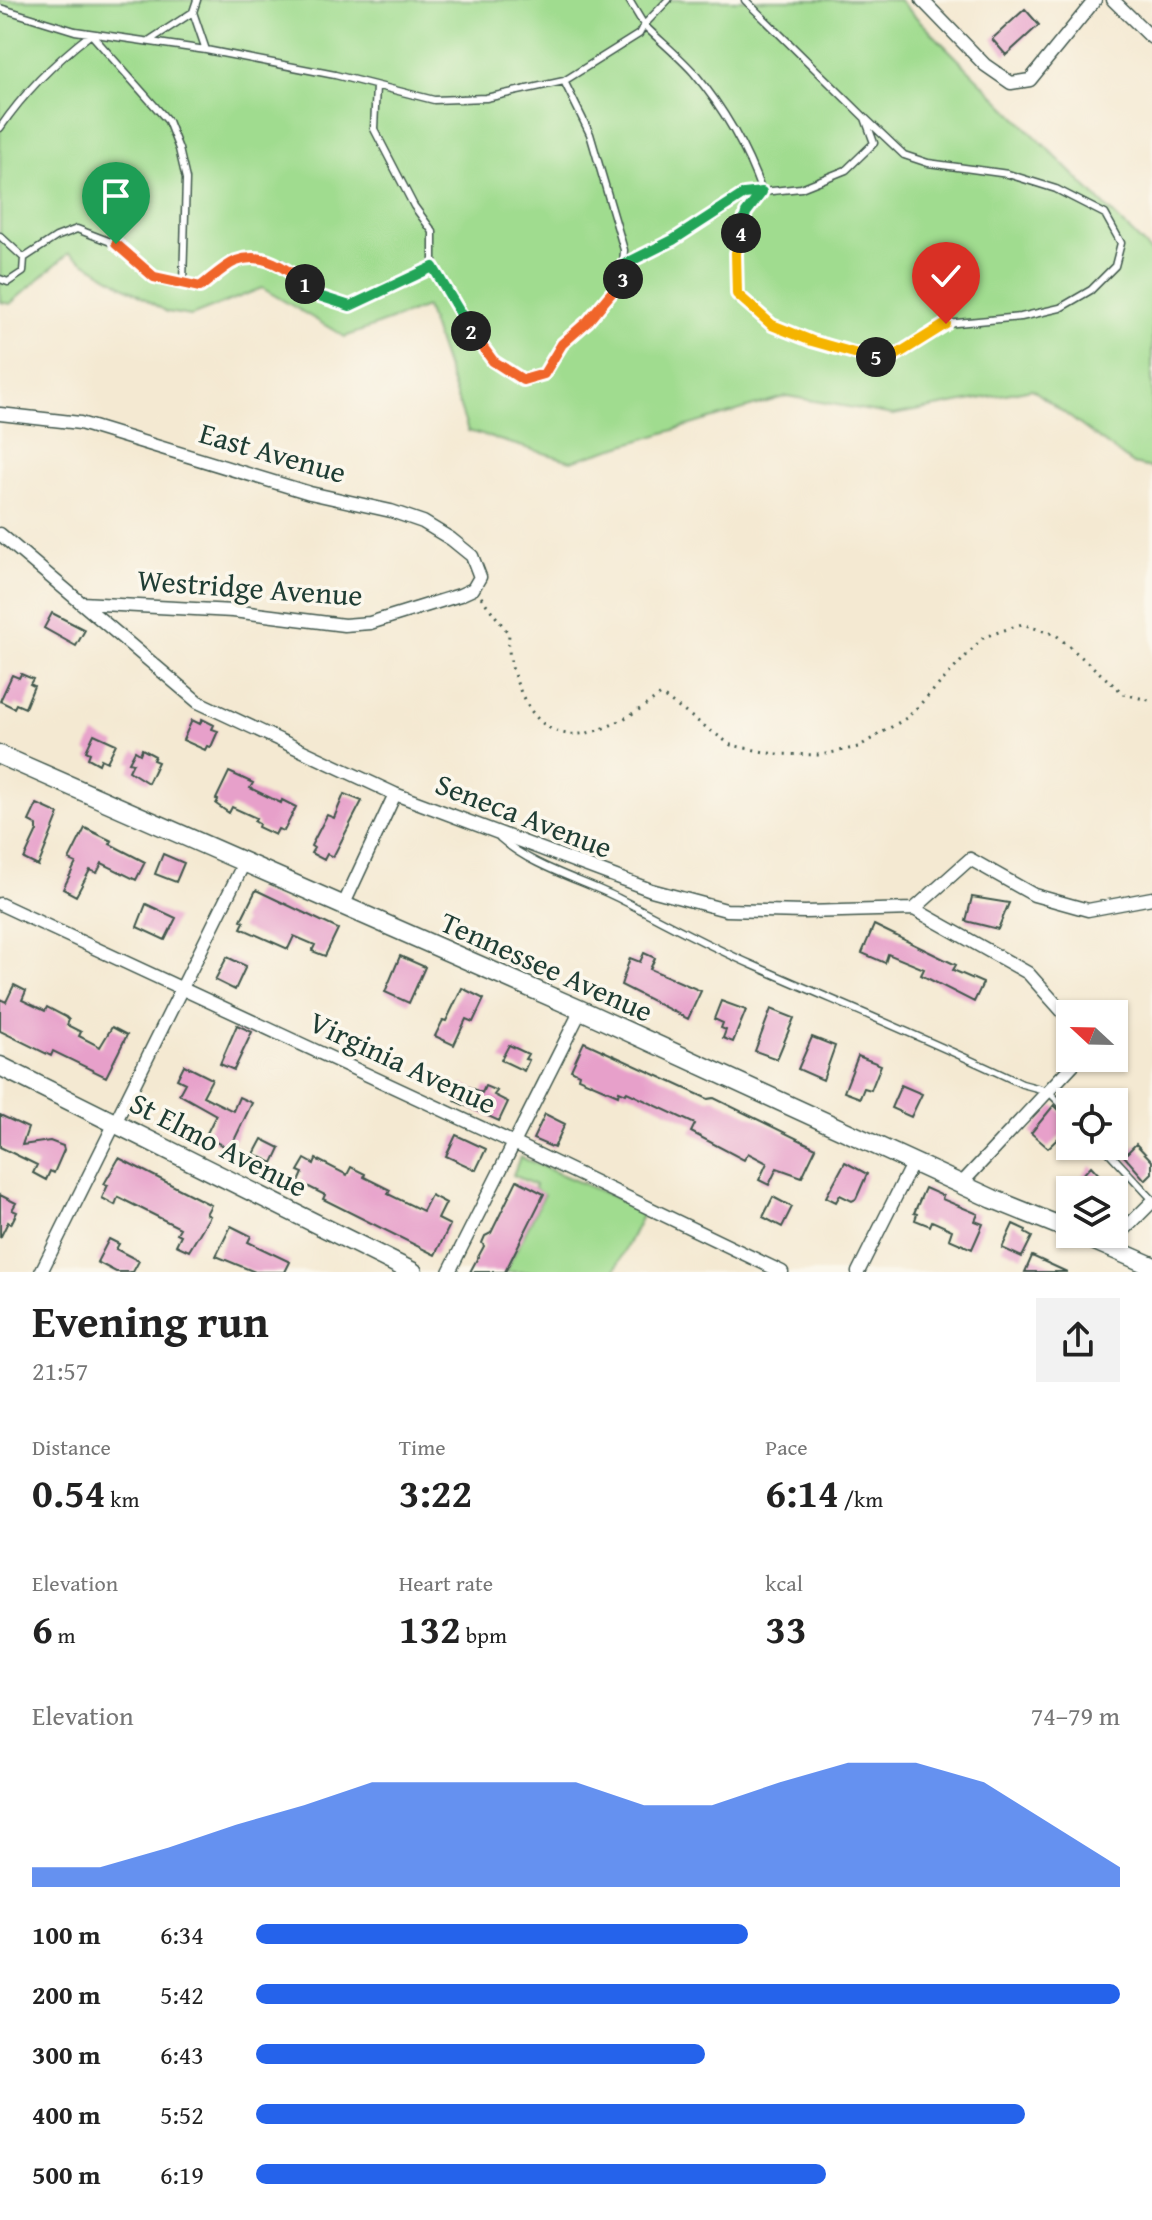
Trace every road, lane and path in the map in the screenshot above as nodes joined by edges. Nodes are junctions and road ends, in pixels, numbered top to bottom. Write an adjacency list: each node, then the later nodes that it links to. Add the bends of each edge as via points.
1 (197, 0): 9 (lane)
2 (629, 0): 10 (lane)
3 (668, 0): 10 (lane)
4 (745, 0): 17 (lane)
5 (922, 0): 6 (street, via 985,65 1011,83 1030,80)
6 (1095, 0)
7 (1113, 0): 12 (street)
8 (0, 8): 11 (lane)
9 (193, 12): 13 (lane); 14 (lane)
10 (644, 25): 15 (lane, via 639,34); 19 (lane, via 693,72 726,116 748,153)
11 (91, 34): 13 (lane); 18 (lane, via 50,67); 25 (lane, via 168,121 179,149 186,179)
12 (1152, 38)
13 (149, 41): 14 (lane)
14 (206, 50): 16 (lane)
15 (564, 81): 16 (lane, via 486,98 434,100); 22 (lane, via 590,134 624,250)
16 (376, 86): 23 (lane, via 374,129 433,232)
17 (865, 118): 19 (lane, via 874,143 846,170 801,188); 19 (lane, via 904,155 1008,174 1056,189 1105,214 1121,243 1115,266 1091,290 1060,308 946,324 893,357 868,357 772,325 737,294 736,253 746,213)
18 (0, 128)
19 (762, 192): 22 (lane, via 744,194)
20 (0, 236): 21 (lane)
21 (24, 258): 24 (lane, via 23,272 8,282); 25 (lane, via 77,229 116,244 154,277)
22 (623, 265): 23 (lane, via 622,281 562,344 544,374 523,380 493,361)
23 (433, 267): 25 (lane, via 350,306 319,296 282,264 258,259 236,261 200,287)
24 (0, 279)
25 (183, 283)
26 (0, 414): 28 (street, East Avenue, via 80,423 423,522 472,556 480,577)
27 (0, 534): 29 (street, Seneca Avenue)
28 (473, 589): 29 (street, Westridge Avenue, via 370,623 344,625 233,611); 30 (path, via 509,634 507,655 521,693 533,716 552,732 582,734 609,727 661,695 731,745 774,754 821,755 858,747 908,717 984,637 1022,624 1056,635 1124,694)
29 (81, 603): 32 (street, Seneca Avenue, via 198,702)
30 (1152, 701)
31 (0, 755): 34 (street, Tennessee Avenue)
32 (395, 794): 33 (street, Seneca Avenue); 37 (street)
33 (492, 830): 38 (street, Seneca Avenue, via 651,890 726,910); 44 (lane, via 510,847 752,965)
34 (244, 863): 37 (street, Tennessee Avenue); 39 (street)
35 (1152, 898): 38 (street, via 1088,910 1034,895 970,859)
36 (0, 904): 39 (street, Virginia Avenue)
37 (343, 906): 41 (street, Tennessee Avenue)
38 (914, 909): 40 (street, via 1028,973)
39 (181, 987): 46 (street); 47 (street, Virginia Avenue)
40 (1056, 1004)
41 (581, 1010): 47 (street); 49 (street, Tennessee Avenue)
42 (0, 1066): 46 (street, St Elmo Avenue)
43 (1066, 1072): 44 (street)
44 (1048, 1091): 45 (lane); 50 (street)
45 (1056, 1099)
46 (114, 1123): 56 (street); 57 (street, St Elmo Avenue)
47 (516, 1144): 58 (street); 59 (street, Virginia Avenue)
48 (1115, 1160): 51 (lane)
49 (913, 1162): 50 (street, Tennessee Avenue); 60 (street)
50 (961, 1184): 52 (street, Tennessee Avenue)
51 (1152, 1201): 53 (street)
52 (1056, 1224)
53 (1128, 1226)
54 (1112, 1248): 55 (street)
55 (1152, 1266)
56 (41, 1272)
57 (413, 1272)
58 (449, 1272)
59 (782, 1272)
60 (858, 1272)

